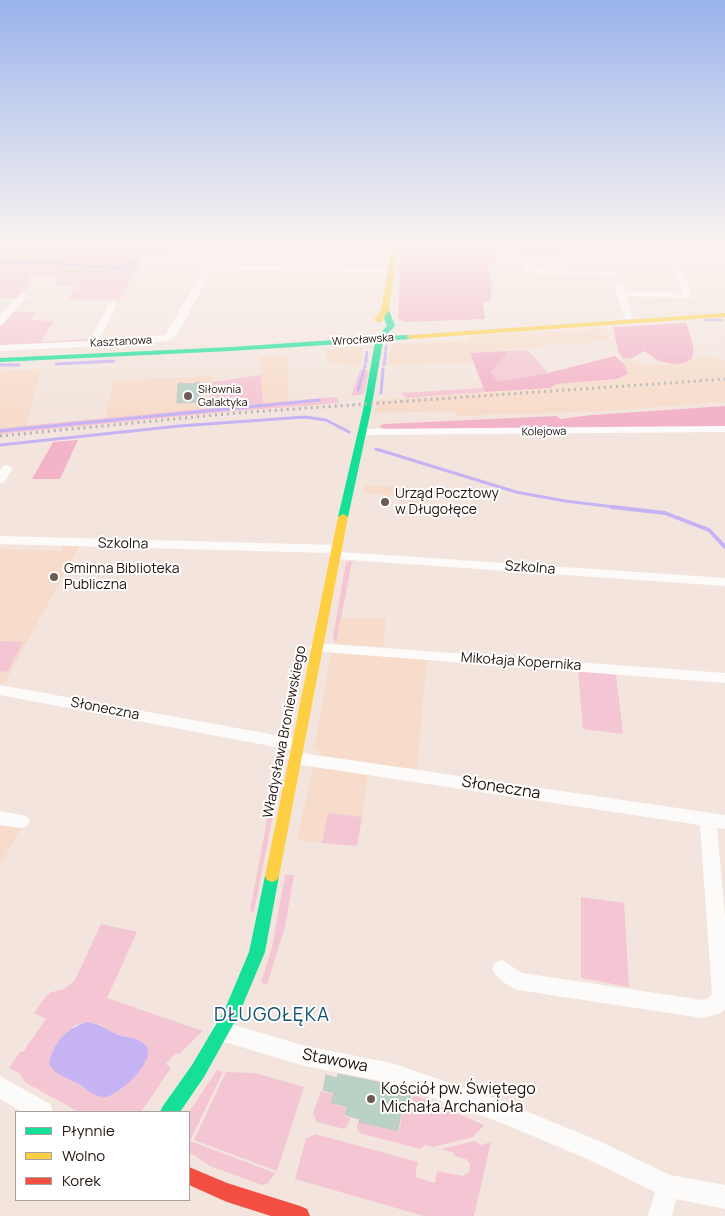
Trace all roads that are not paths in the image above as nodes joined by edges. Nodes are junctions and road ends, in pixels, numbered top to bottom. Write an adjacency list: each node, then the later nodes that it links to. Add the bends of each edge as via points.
1 (21, 298): 9 (street)
2 (193, 298): 11 (street, Kasztanowa, via 168,338)
3 (387, 298): 10 (main road, Władysława Broniewskiego, via 385,310 374,327)
4 (622, 298): 8 (street)
5 (113, 304): 11 (street)
6 (725, 311): 8 (main road, Wrocławska)
7 (725, 315): 10 (main road, Wrocławska)
8 (629, 317): 10 (main road, Wrocławska)
9 (1, 320)
10 (381, 336): 13 (main road, Wrocławska); 14 (main road, Wrocławska, via 231,349); 16 (main road, Władysława Broniewskiego)
11 (93, 343): 12 (street, Kasztanowa)
12 (0, 348)
13 (0, 353)
14 (0, 360)
15 (725, 429): 16 (street, Kolejowa)
16 (362, 432): 20 (main road, Władysława Broniewskiego)
17 (7, 468): 18 (street)
18 (0, 480)
19 (0, 540): 20 (street, Szkolna)
20 (336, 552): 21 (street, Szkolna); 22 (main road, Władysława Broniewskiego)
21 (725, 582)
22 (316, 648): 23 (street, Mikołaja Kopernika); 25 (main road, Władysława Broniewskiego)
23 (725, 678)
24 (0, 690): 25 (street, Słoneczna)
25 (296, 751): 28 (street, Słoneczna); 30 (main road, Władysława Broniewskiego, via 256,952 238,1000)
26 (0, 818): 27 (street)
27 (22, 821)
28 (716, 821): 29 (street, Słoneczna, via 722,996 712,1008 518,981)
29 (502, 969)
30 (221, 1031): 33 (main road, Władysława Broniewskiego); 35 (street, Stawowa, via 305,1056 392,1073 524,1121)
31 (0, 1087): 32 (street)
32 (40, 1111)
33 (170, 1111)
34 (190, 1176): 37 (main road)
35 (668, 1186): 36 (street, Stawowa); 39 (street)
36 (725, 1196)
37 (271, 1212): 38 (main road)
38 (300, 1216)
39 (660, 1216)

